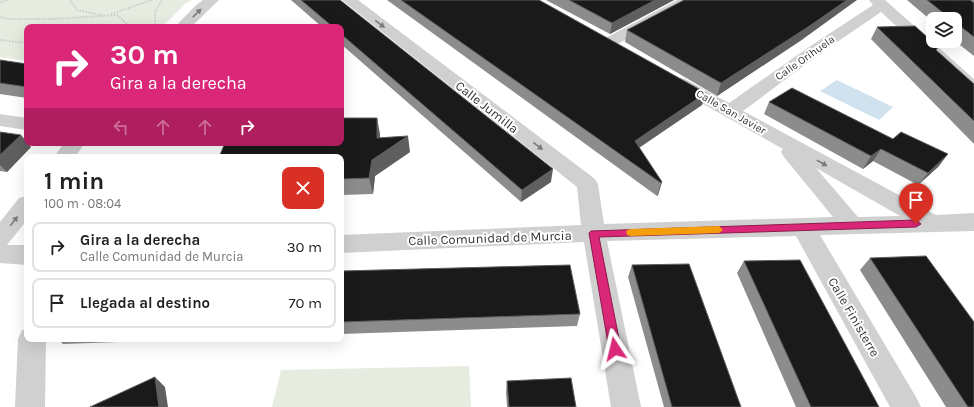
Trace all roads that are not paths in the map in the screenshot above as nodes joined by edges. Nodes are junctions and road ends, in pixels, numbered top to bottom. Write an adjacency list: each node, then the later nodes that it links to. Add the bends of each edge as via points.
1 (212, 0): 5 (street, one-way to 1)
2 (349, 0): 18 (street, Calle Jumilla, one-way to 18, via 586,184)
3 (688, 0): 6 (street, via 604,39)
4 (879, 2): 8 (street); 9 (street, Calle Orihuela)
5 (186, 24)
6 (630, 54)
7 (663, 73): 9 (street, Calle San Javier)
8 (974, 88)
9 (729, 112): 12 (street, Calle San Javier)
10 (0, 120): 11 (street)
11 (24, 124)
12 (783, 141): 15 (street, Calle San Javier, one-way to 15); 16 (street, Calle San Javier)
13 (24, 208): 19 (street, one-way to 13)
14 (974, 222): 15 (street, Calle Comunidad de Murcia)
15 (932, 223): 16 (street, Calle Comunidad de Murcia)
16 (853, 226): 17 (street, Calle Comunidad de Murcia)
17 (803, 227): 18 (street, Calle Comunidad de Murcia); 26 (street, Calle Finisterre)
18 (594, 233): 20 (street, Calle Comunidad de Murcia); 25 (street, Calle Jumilla)
19 (0, 238)
20 (344, 244)
21 (0, 254): 22 (street)
22 (24, 256)
23 (32, 342): 24 (street)
24 (30, 407)
25 (626, 407)
26 (906, 407)

